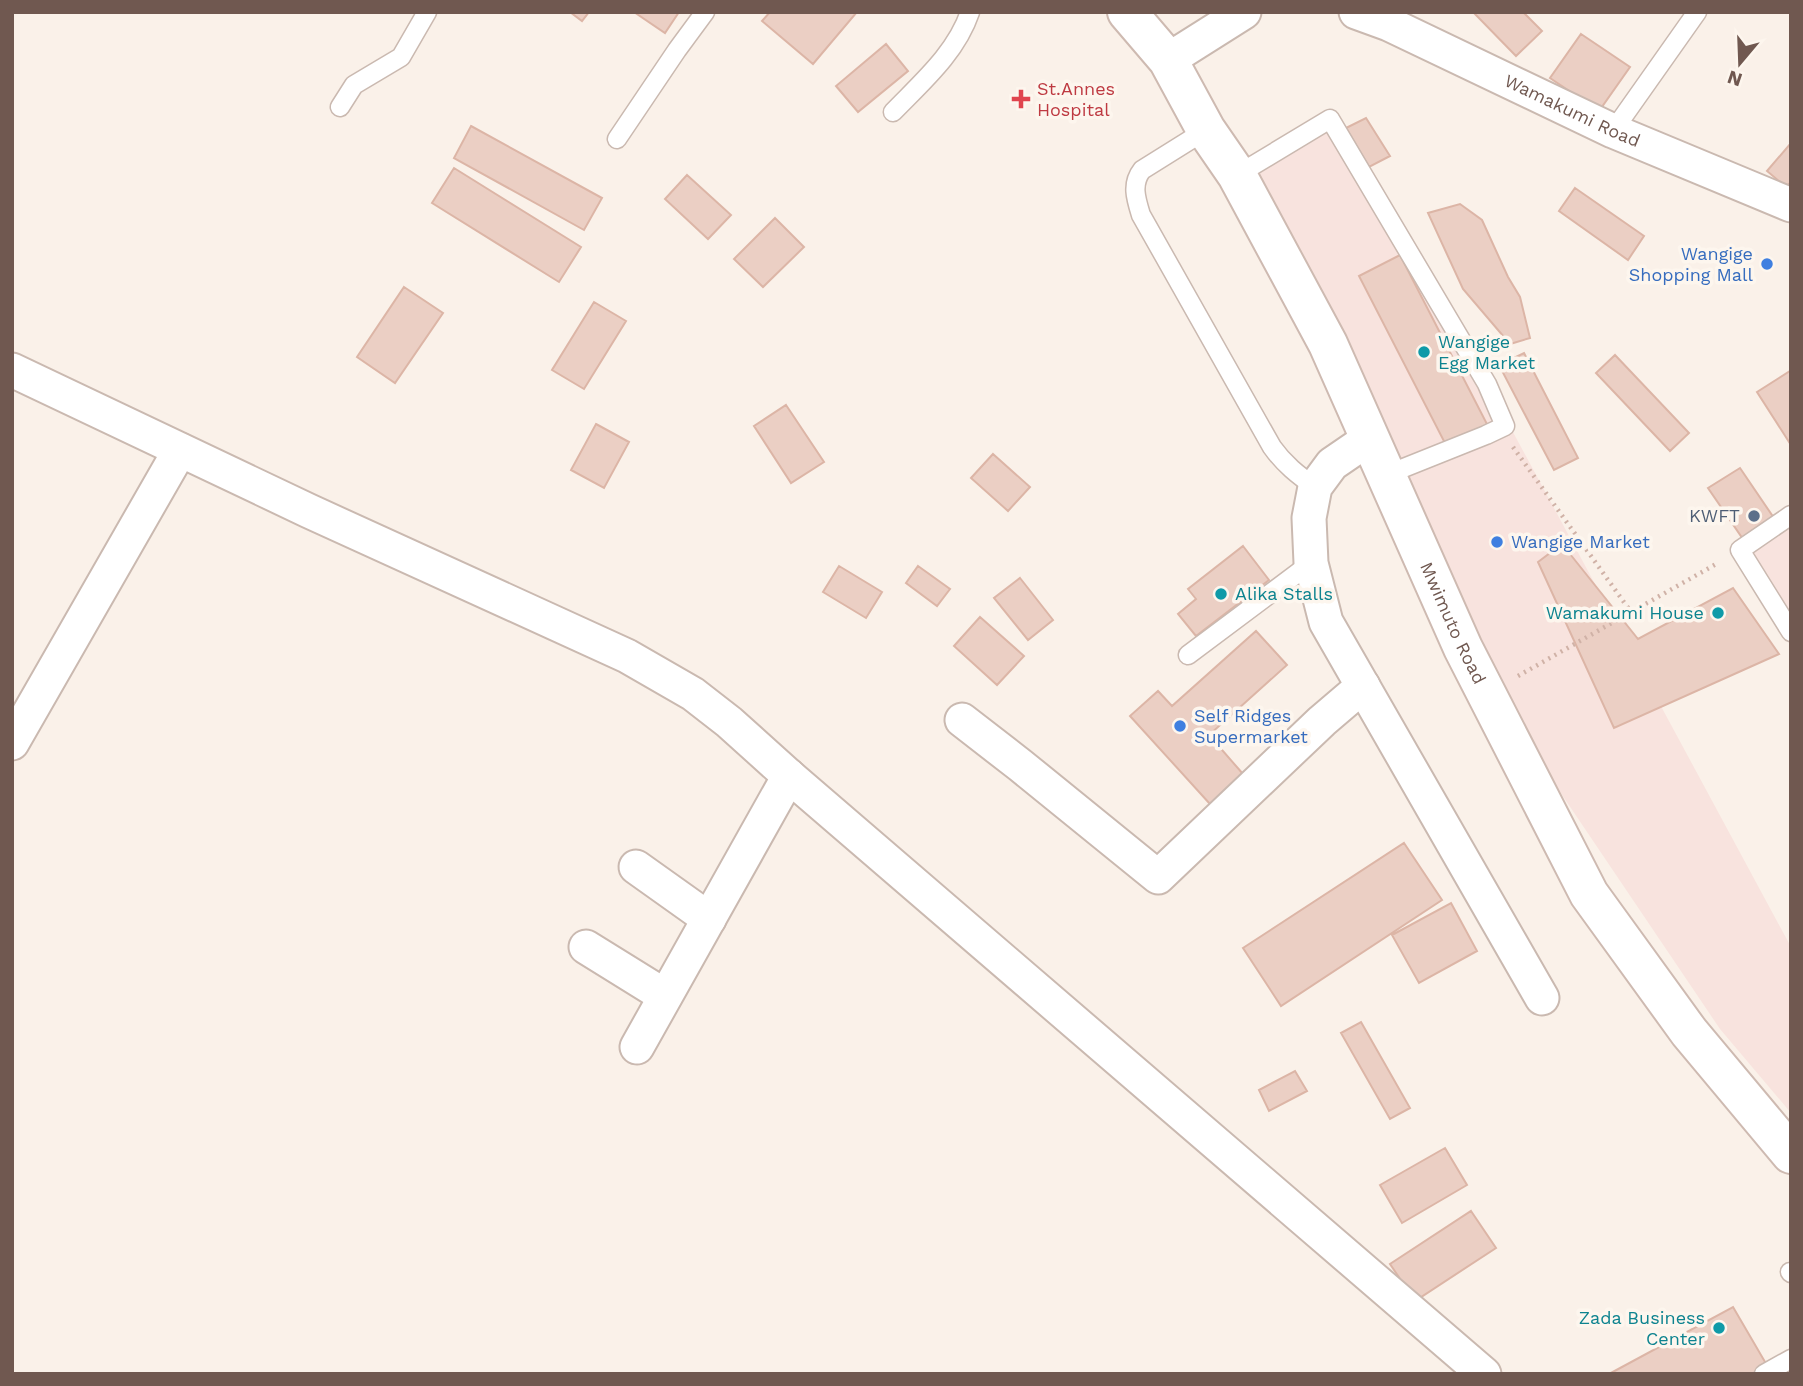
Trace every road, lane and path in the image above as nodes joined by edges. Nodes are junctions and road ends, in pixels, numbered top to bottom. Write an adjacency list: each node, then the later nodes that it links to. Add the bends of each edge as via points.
1 (428, 12): 10 (lane, via 401,57 354,85)
2 (705, 12): 14 (lane)
3 (970, 12): 11 (lane, via 954,45)
4 (1127, 12): 9 (main road, Mwimuto Road)
5 (1244, 12): 9 (street)
6 (1356, 12): 8 (street, Wamakumi Road)
7 (1698, 12): 13 (lane)
8 (1394, 18): 13 (street, Wamakumi Road)
9 (1168, 60): 12 (main road, Mwimuto Road)
10 (340, 107)
11 (893, 112)
12 (1206, 130): 15 (main road, Mwimuto Road); 22 (lane, via 1142,170 1135,183 1137,202 1272,447 1292,471)
13 (1613, 131): 16 (street, Wamakumi Road)
14 (617, 139)
15 (1237, 175): 18 (lane, via 1330,119 1487,384 1506,426); 19 (main road, Mwimuto Road, via 1328,344)
16 (1791, 205)
17 (12, 370): 20 (street)
18 (1500, 428): 21 (lane); 26 (path)
19 (1370, 438): 21 (main road, Mwimuto Road); 22 (street, via 1332,464)
20 (180, 450): 32 (street); 33 (street, via 627,656 693,694)
21 (1386, 475): 30 (main road, Mwimuto Road)
22 (1315, 487): 25 (street, via 1309,518)
23 (1791, 515): 24 (lane)
24 (1740, 550): 26 (path); 27 (lane)
25 (1311, 563): 28 (lane); 29 (street, via 1326,622)
26 (1631, 612): 30 (path)
27 (1791, 632)
28 (1188, 655)
29 (1363, 686): 31 (street, via 1158,877); 38 (street)
30 (1487, 694): 40 (main road, Mwimuto Road, via 1589,894 1689,1032)
31 (962, 720)
32 (12, 743)
33 (789, 776): 35 (street); 42 (street)
34 (636, 867): 35 (street)
35 (709, 919): 37 (street)
36 (586, 947): 37 (street)
37 (665, 996): 39 (street)
38 (1542, 998)
39 (637, 1047)
40 (1791, 1154)
41 (1791, 1359): 43 (lane)
42 (1484, 1374)
43 (1764, 1374)

